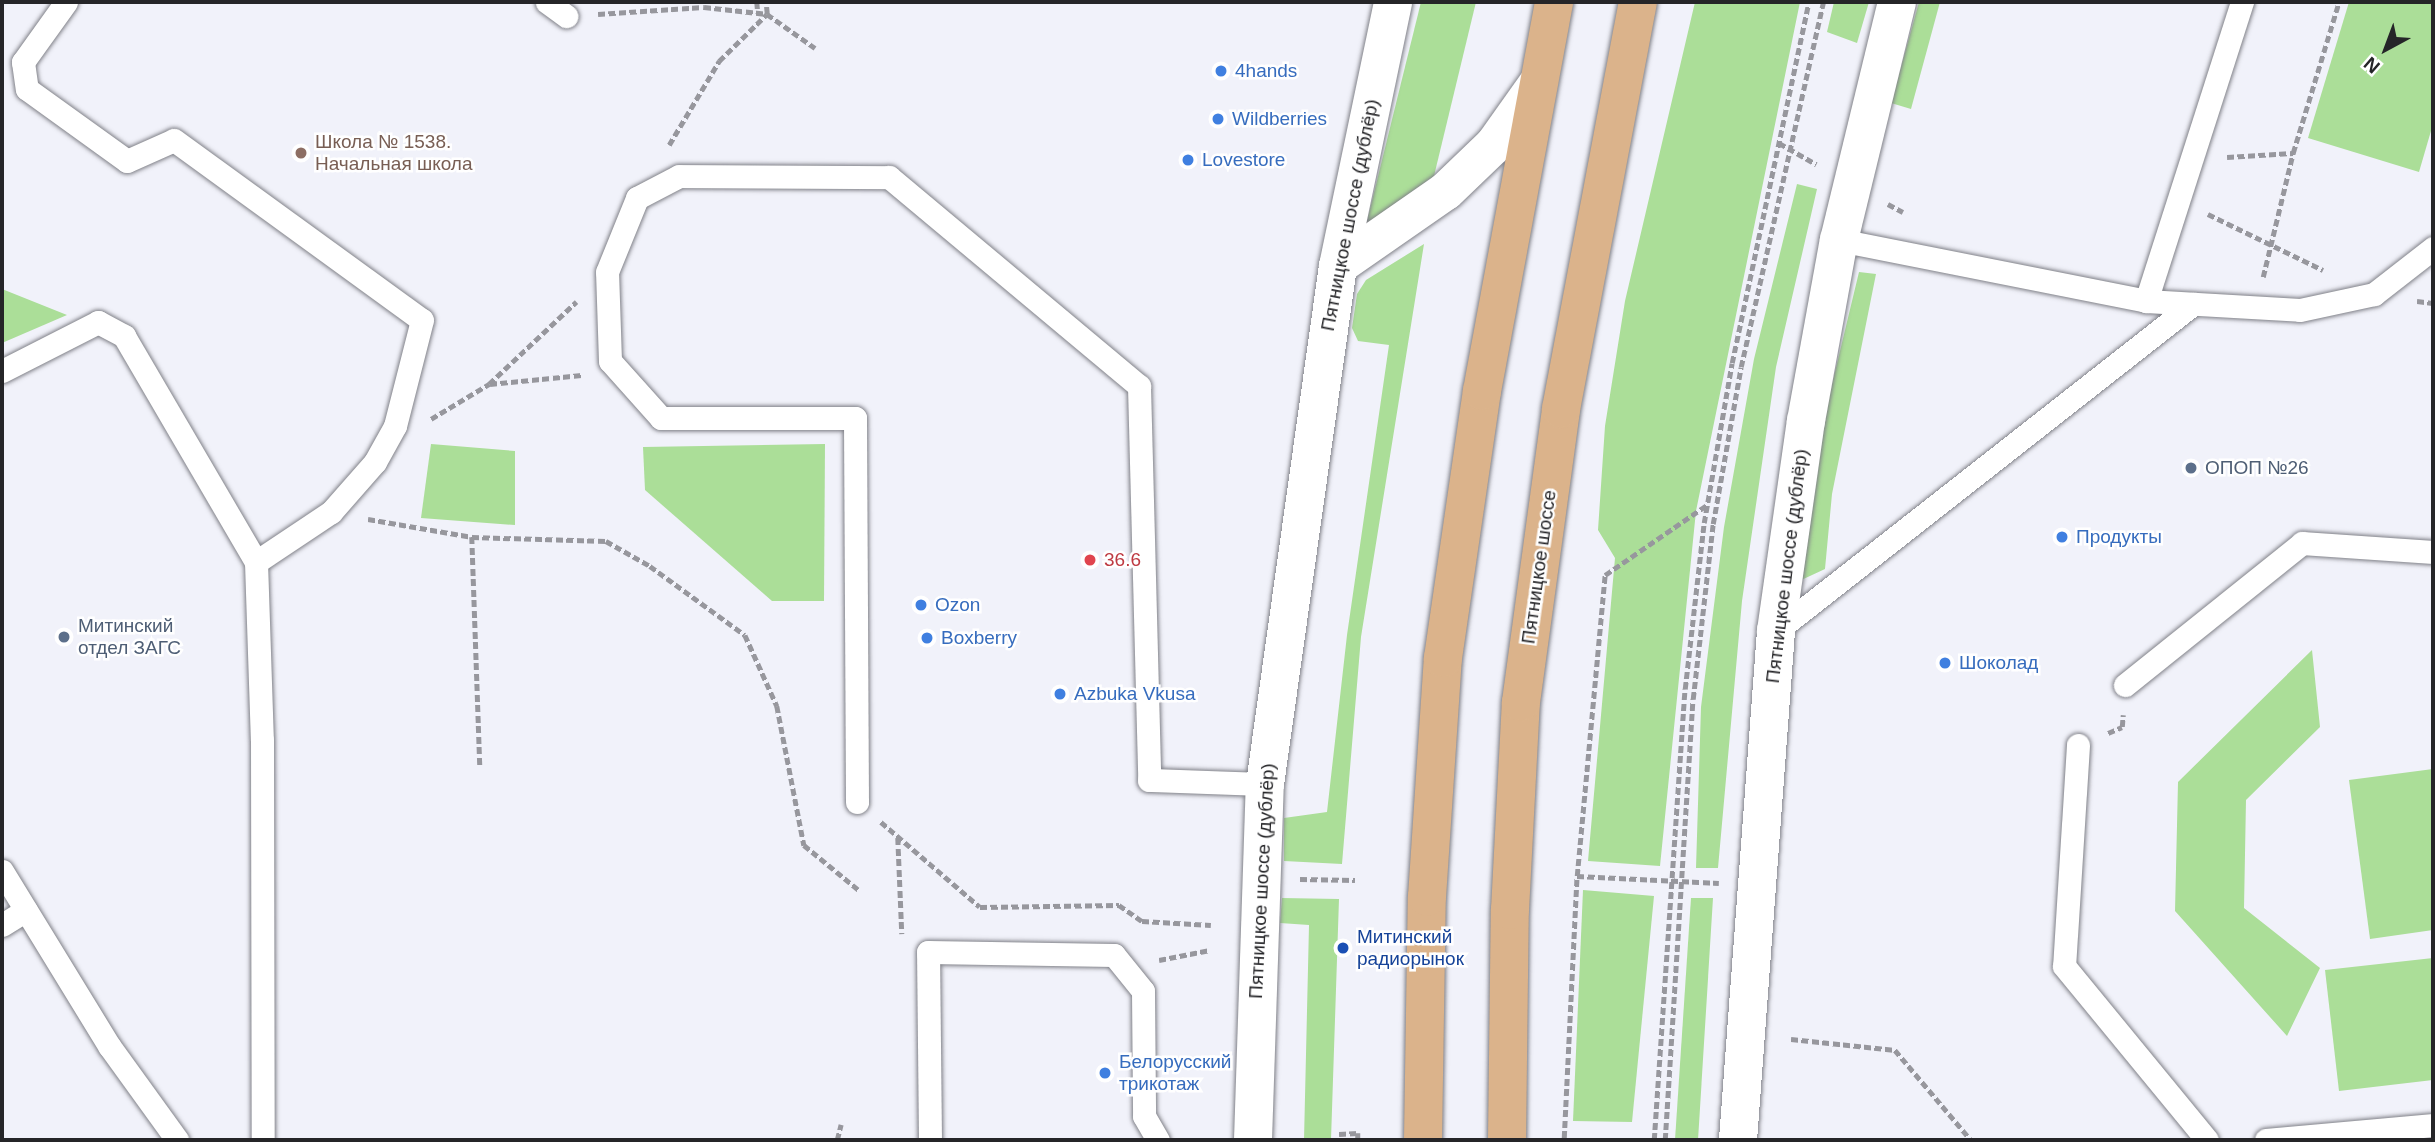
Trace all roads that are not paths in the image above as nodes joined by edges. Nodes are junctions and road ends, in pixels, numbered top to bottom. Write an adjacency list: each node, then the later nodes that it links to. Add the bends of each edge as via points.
1 (66, 2): 17 (lane, via 23,62 27,89 127,161 174,140 422,320 395,426 374,462 331,512)
2 (547, 2): 8 (lane)
3 (1393, 2): 12 (street, Пятницкое шоссе (дублёр))
4 (1554, 2): 9 (main road)
5 (1638, 2): 33 (main road, Пятницкое шоссе, via 1561,409 1521,702 1510,910)
6 (1898, 2): 10 (street, Пятницкое шоссе (дублёр))
7 (2242, 2): 13 (lane)
8 (566, 16)
9 (1536, 86): 12 (street, via 1494,145 1446,191); 32 (main road, via 1482,391 1443,658 1427,897)
10 (1839, 240): 13 (lane); 18 (street, Пятницкое шоссе (дублёр), via 1806,421)
11 (2433, 248): 14 (lane, via 2374,294 2300,310)
12 (1338, 266): 21 (street, Пятницкое шоссе (дублёр))
13 (2146, 302): 14 (lane)
14 (2193, 304): 18 (lane)
15 (2, 371): 17 (lane, via 98,322 124,336)
16 (2433, 552): 19 (lane, via 2302,543)
17 (256, 562): 28 (lane, via 262,740)
18 (1776, 631): 34 (street, Пятницкое шоссе (дублёр))
19 (2125, 685)
20 (2078, 746): 35 (lane, via 2064,966)
21 (1265, 784): 22 (lane, via 1149,780 1139,386 889,177 679,176 637,198 607,272 610,361 661,418 855,418); 31 (street, Пятницкое шоссе (дублёр))
22 (857, 802)
23 (2, 871): 24 (lane)
24 (26, 910): 25 (lane); 27 (lane, via 110,1047)
25 (2, 925)
26 (2433, 1125): 36 (lane)
27 (177, 1140)
28 (263, 1140)
29 (930, 1140): 30 (lane, via 928,952 1114,955 1143,990 1144,1116)
30 (1158, 1140)
31 (1253, 1140)
32 (1423, 1140)
33 (1507, 1140)
34 (1738, 1140)
35 (2207, 1140)
36 (2266, 1140)

